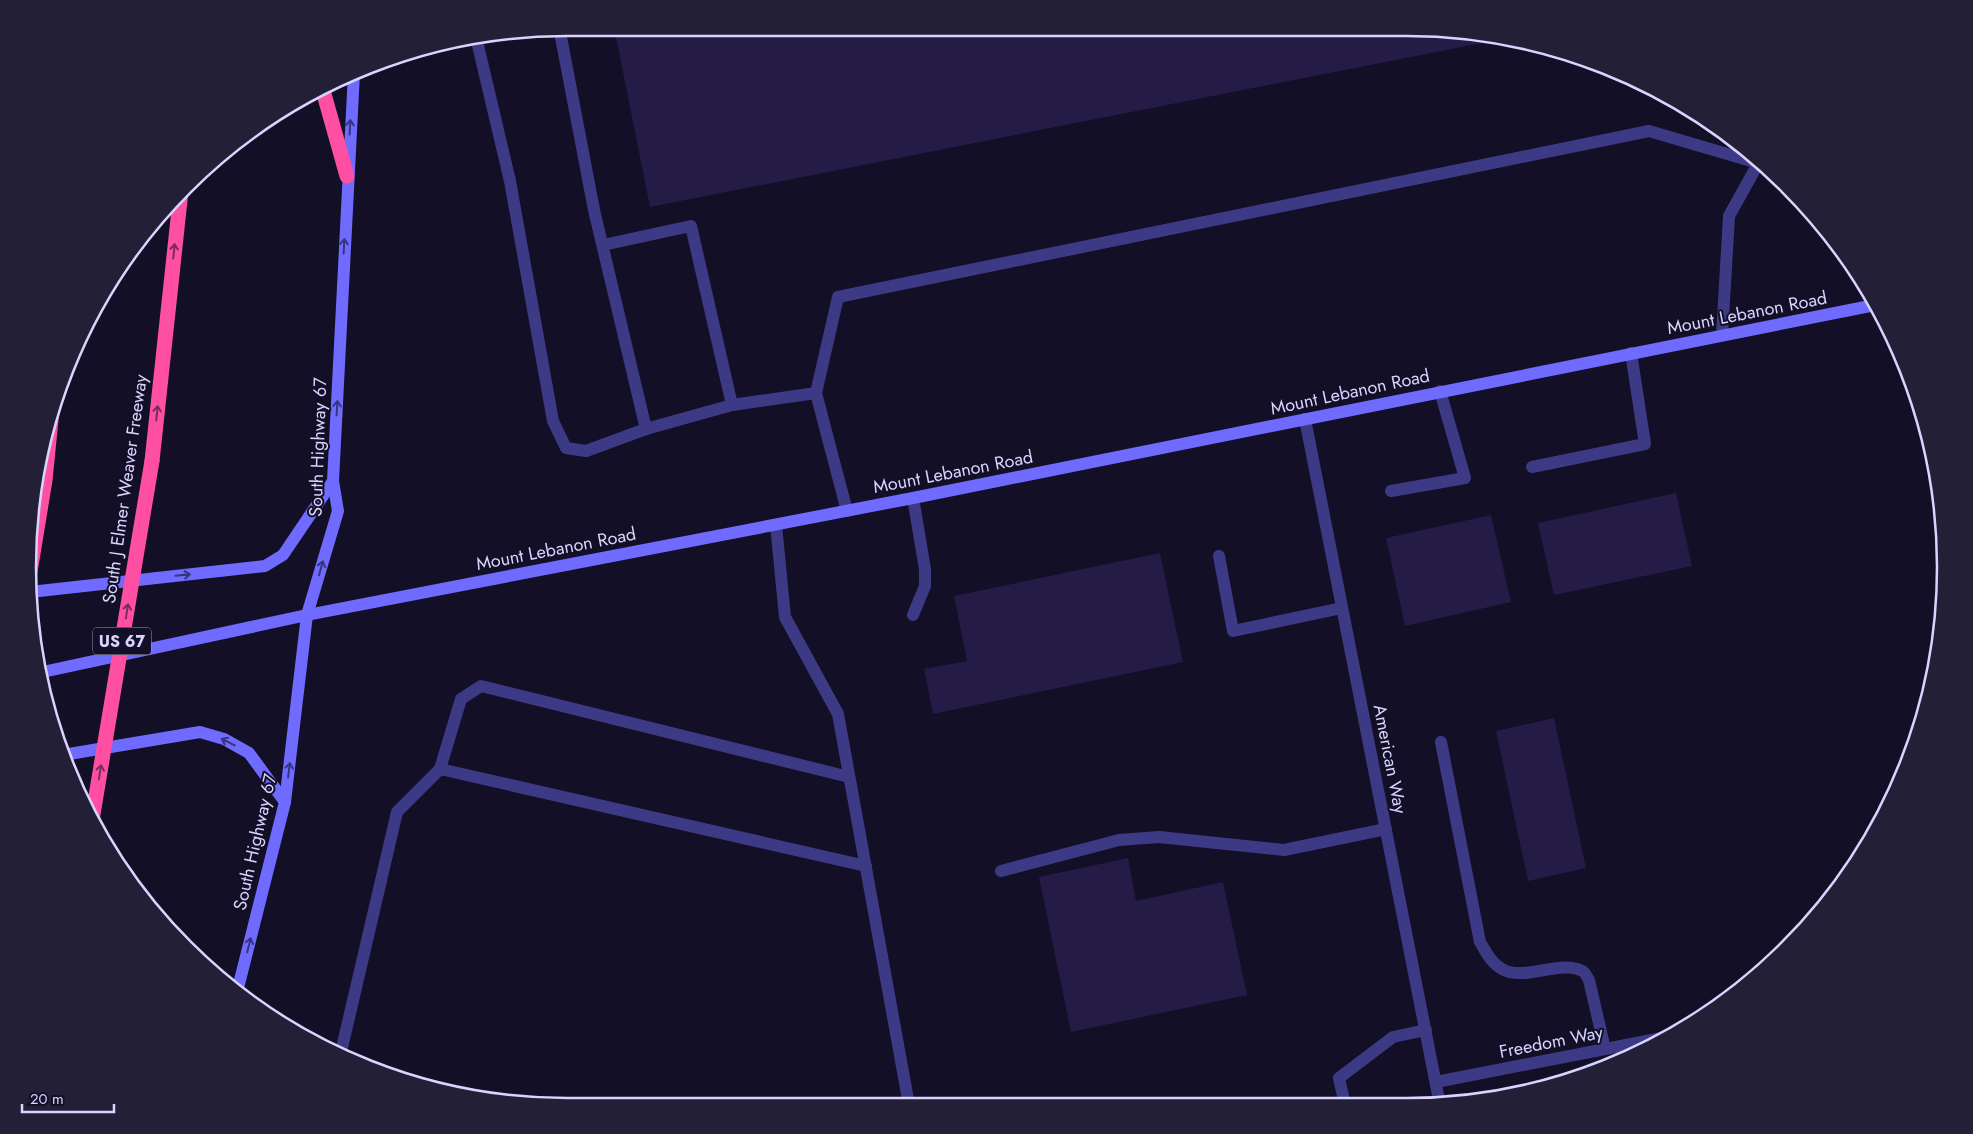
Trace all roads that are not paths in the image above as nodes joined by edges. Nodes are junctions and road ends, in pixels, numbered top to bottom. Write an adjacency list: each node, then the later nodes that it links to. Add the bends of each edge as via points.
1 (561, 36): 9 (street)
2 (478, 44): 17 (street, via 510,181 553,421 566,448 586,451)
3 (353, 82): 7 (street, South Highway 67, one-way to 3)
4 (324, 95): 7 (highway)
5 (1744, 158): 14 (street, via 1649,132 838,298)
6 (1755, 167): 11 (street, via 1729,216)
7 (348, 176): 20 (street, South Highway 67, one-way to 7)
8 (179, 205): 37 (highway, South J Elmer Weaver Freeway / US 67, one-way to 8, bridge, via 152,461)
9 (603, 246): 15 (street, via 691,226); 17 (street)
10 (1868, 306): 11 (street, Mount Lebanon Road)
11 (1722, 336): 12 (street, Mount Lebanon Road)
12 (1631, 353): 13 (street, Mount Lebanon Road); 19 (street, via 1645,444)
13 (1440, 391): 16 (street, Mount Lebanon Road); 21 (street, via 1465,478)
14 (816, 393): 15 (street); 23 (street)
15 (732, 406): 17 (street)
16 (1305, 419): 22 (street, Mount Lebanon Road); 28 (street, American Way)
17 (646, 429)
18 (47, 458): 24 (highway)
19 (1532, 467)
20 (333, 481): 27 (street, one-way to 20, via 265,566 283,555); 29 (street, South Highway 67, one-way to 20, via 338,511)
21 (1391, 491)
22 (913, 498): 23 (street, Mount Lebanon Road); 30 (street, via 925,569 925,586)
23 (847, 511): 25 (street, Mount Lebanon Road)
24 (38, 521)
25 (776, 525): 29 (street, Mount Lebanon Road); 35 (street, via 785,618 838,714)
26 (1219, 556): 28 (street, via 1233,630)
27 (37, 591)
28 (1342, 608): 38 (street, American Way)
29 (307, 615): 31 (street, Mount Lebanon Road); 36 (street, South Highway 67, one-way to 29)
30 (913, 615)
31 (46, 671)
32 (1441, 742): 45 (street, via 1480,942 1490,959 1502,970 1517,974 1570,968 1582,971 1589,980)
33 (70, 753): 36 (street, one-way to 33, via 248,753 224,739 200,732)
34 (440, 769): 35 (street, via 461,699 481,686); 39 (street); 44 (street, via 398,812)
35 (849, 776): 39 (street)
36 (285, 802): 41 (street, South Highway 67, one-way to 36)
37 (94, 808)
38 (1386, 829): 40 (street, via 1284,850 1159,837 1119,840); 42 (street, American Way)
39 (866, 866): 48 (street)
40 (1001, 871)
41 (239, 984)
42 (1426, 1030): 46 (street, American Way); 49 (street, via 1392,1037 1339,1078)
43 (1644, 1041): 45 (street, Freedom Way)
44 (342, 1047)
45 (1605, 1049): 46 (street, Freedom Way)
46 (1436, 1082): 47 (street, American Way)
47 (1439, 1097)
48 (909, 1098)
49 (1343, 1098)

